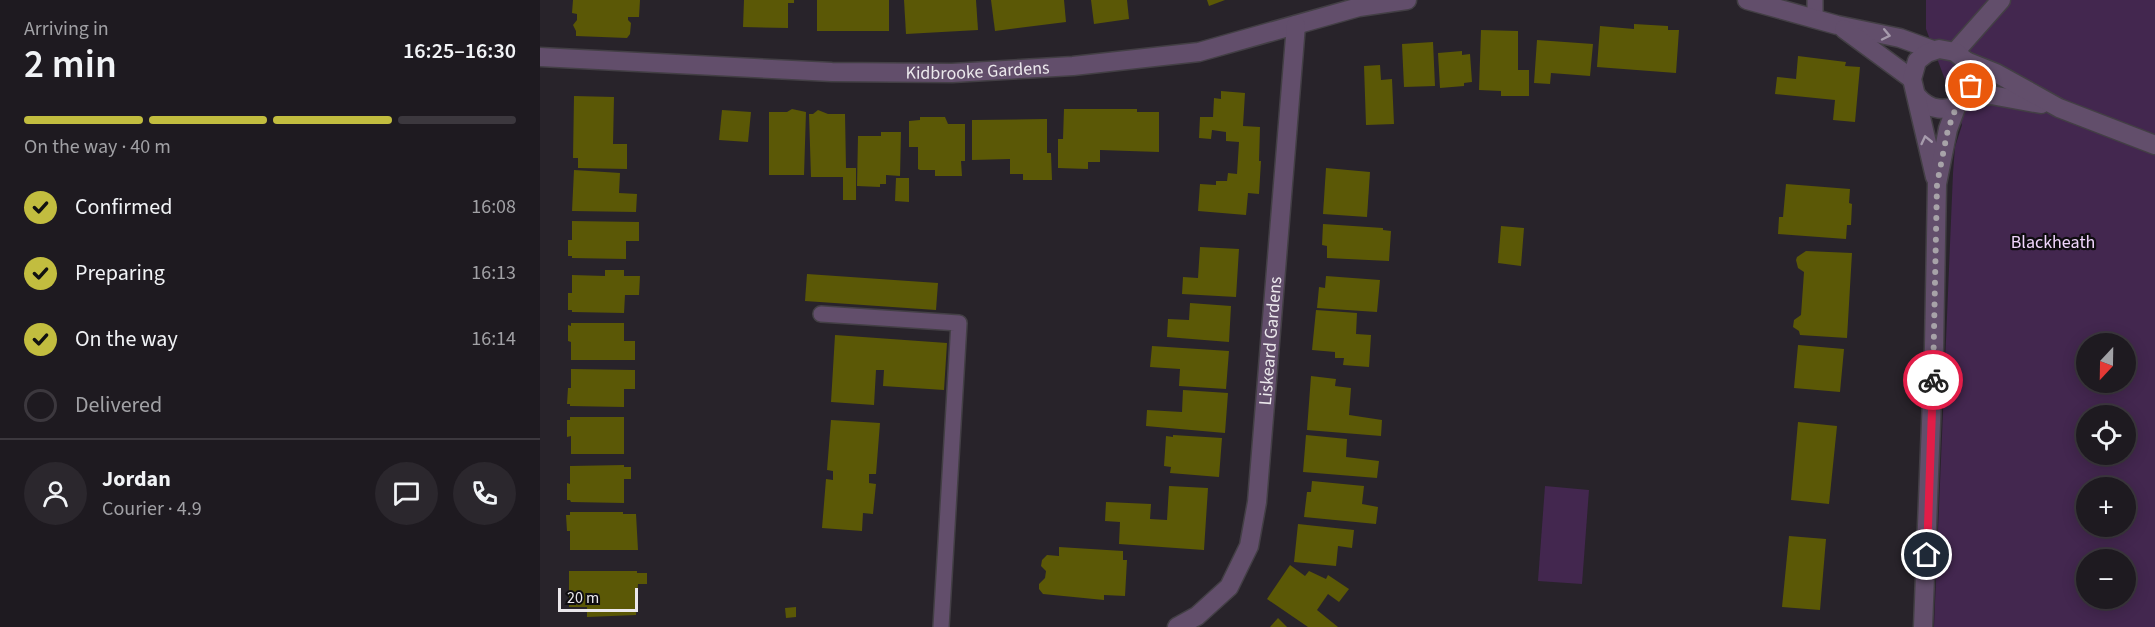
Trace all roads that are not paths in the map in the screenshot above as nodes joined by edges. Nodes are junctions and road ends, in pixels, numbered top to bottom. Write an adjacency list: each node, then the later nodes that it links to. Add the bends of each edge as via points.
1 (1407, 0): 5 (street, Kidbrooke Gardens, via 1359,7)
2 (1747, 0): 4 (street)
3 (2001, 0): 9 (street)
4 (1815, 9): 6 (street)
5 (1296, 25): 8 (street, Kidbrooke Gardens, via 1199,52 1073,66 952,73 832,72); 17 (street, Liskeard Gardens, via 1257,502 1250,546 1229,587 1197,616)
6 (1837, 25): 7 (street, one-way to 7, via 1900,38); 10 (street)
7 (1933, 50): 9 (street, via 1945,49); 10 (street, via 1917,61)
8 (540, 57)
9 (1960, 57): 11 (street, via 1972,79); 12 (street)
10 (1914, 87): 11 (street, via 1926,105 1938,109); 14 (street, one-way to 10)
11 (1961, 101): 12 (street, via 1991,95); 14 (street, via 1948,129)
12 (2059, 108): 13 (street)
13 (2155, 145)
14 (1937, 184): 18 (street)
15 (821, 314): 16 (lane, via 959,323)
16 (940, 627)
17 (1177, 627)
18 (1923, 627)

